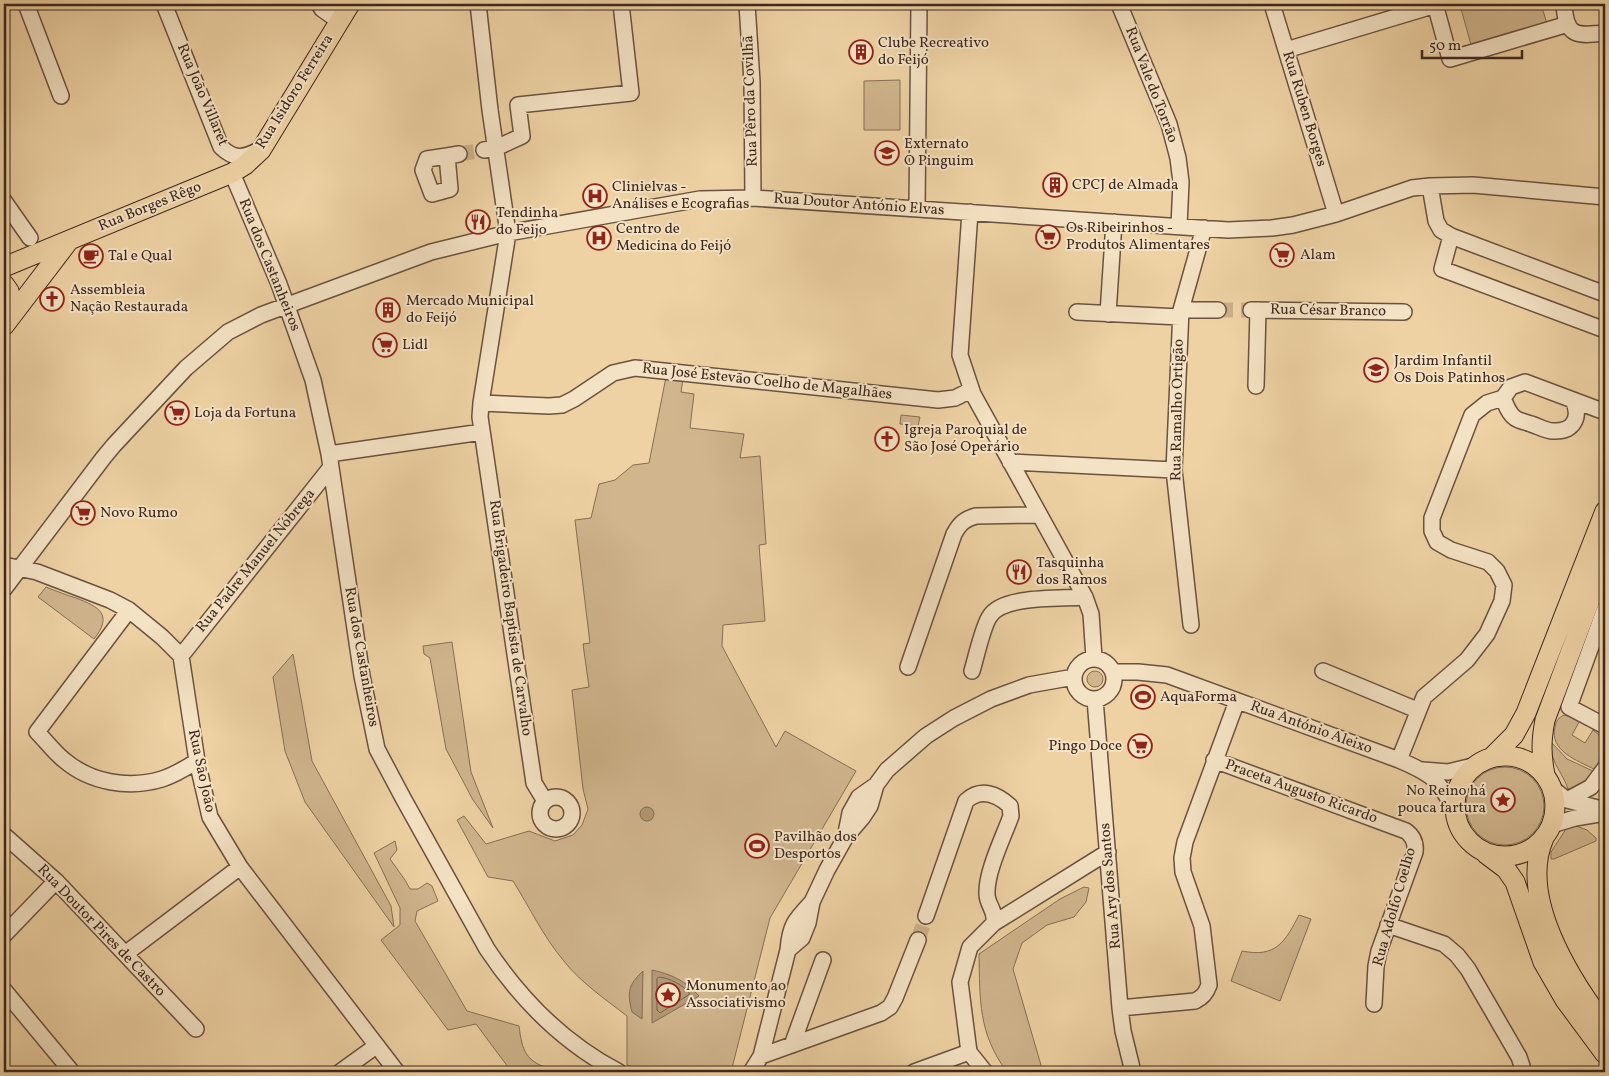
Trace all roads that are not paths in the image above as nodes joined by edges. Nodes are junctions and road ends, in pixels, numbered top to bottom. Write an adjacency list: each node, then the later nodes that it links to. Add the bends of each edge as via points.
1 (26, 4): 17 (street)
2 (164, 4): 18 (street, Rua João Villaret, via 221,147 227,153 245,157)
3 (319, 4): 13 (street)
4 (350, 4): 13 (main road, Rua Isidoro Ferreira)
5 (478, 4): 19 (street, Rua Brigadeiro Baptista de Carvalho)
6 (620, 4): 19 (street, via 631,93 518,105 522,136)
7 (747, 4): 22 (street, Rua Pêro da Covilhã, via 752,82)
8 (919, 4): 25 (street)
9 (1119, 4): 29 (street, Rua Vale do Torrão, via 1169,124 1181,182)
10 (1272, 4): 16 (street, Rua Ruben Borges)
11 (1435, 4): 14 (street, via 1450,59); 16 (street)
12 (1564, 4): 14 (street)
13 (339, 21): 18 (main road, Rua Isidoro Ferreira)
14 (1568, 24): 15 (street, via 1574,33)
15 (1605, 33)
16 (1286, 50): 27 (street, Rua Ruben Borges)
17 (61, 96)
18 (261, 150): 20 (main road, Rua Isidoro Ferreira)
19 (490, 150): 31 (street, Rua Brigadeiro Baptista de Carvalho)
20 (232, 174): 34 (main road, Rua Borges Rêgo); 38 (street, Rua dos Castanheiros)
21 (1430, 186): 23 (street, Rua Doutor António Elvas, via 1473,185); 27 (street, Rua Doutor António Elvas, via 1412,188); 32 (street, via 1436,221 1441,230)
22 (753, 198): 25 (street, Rua Doutor António Elvas); 31 (street, Rua Doutor António Elvas, via 700,200)
23 (1605, 198)
24 (4, 201): 33 (street)
25 (917, 209): 26 (street, Rua Doutor António Elvas)
26 (970, 212): 28 (street, Rua Doutor António Elvas); 47 (street, via 960,355)
27 (1336, 214): 30 (street, Rua Doutor António Elvas, via 1293,226 1228,230)
28 (1114, 222): 29 (street, Rua Doutor António Elvas); 42 (street)
29 (1179, 226): 30 (street, Rua Doutor António Elvas)
30 (1204, 228): 43 (street, Rua Ramalho Ortigão)
31 (508, 233): 38 (street, Rua Doutor António Elvas, via 431,252); 50 (street, Rua Brigadeiro Baptista de Carvalho)
32 (1451, 236): 37 (street); 45 (street, via 1442,269)
33 (30, 238)
34 (69, 241): 35 (main road, Rua Borges Rêgo); 44 (main road)
35 (4, 267)
36 (4, 284): 44 (main road, via 9,291)
37 (1605, 294)
38 (286, 304): 53 (street, Rua dos Castanheiros, via 313,380); 60 (street, Rua Doutor António Elvas, via 228,332 186,368 104,457)
39 (1218, 310): 43 (street)
40 (1077, 312): 42 (street)
41 (1404, 312): 46 (street, Rua César Branco, via 1255,310)
42 (1108, 314): 43 (street)
43 (1180, 314): 55 (street, Rua Ramalho Ortigão)
44 (8, 320)
45 (1605, 330)
46 (1256, 386)
47 (971, 390): 50 (street, Rua José Estevão Coelho de Magalhães, via 955,398 938,400 636,368 613,373 562,405); 54 (street)
48 (1503, 398): 49 (street, via 1511,387 1525,382); 49 (street, via 1515,418 1551,431 1572,426 1577,417); 75 (street, via 1487,403 1472,415 1432,518 1432,531 1437,542 1488,562 1497,571 1504,585 1502,600 1477,648 1424,697)
49 (1573, 400): 51 (street)
50 (481, 403): 52 (street, Rua Brigadeiro Baptista de Carvalho)
51 (1605, 412)
52 (482, 432): 53 (street); 85 (street, Rua Brigadeiro Baptista de Carvalho, via 534,783)
53 (330, 460): 66 (street, Rua Padre Manuel Nóbrega); 115 (street, Rua dos Castanheiros, via 362,676 378,748 487,950 501,970 523,998 574,1044)
54 (1010, 462): 55 (street); 57 (street)
55 (1174, 470): 65 (street, Rua Ramalho Ortigão)
56 (1605, 511): 80 (main road, via 1526,713 1514,735)
57 (1039, 515): 62 (street); 68 (street, via 976,516 959,525)
58 (1605, 560): 83 (main road, via 1545,720 1541,755)
59 (4, 564): 60 (street)
60 (20, 568): 61 (street, Rua Doutor António Elvas); 64 (street, via 97,594)
61 (4, 589)
62 (1085, 597): 67 (street, via 1091,614); 69 (street, via 1014,601 999,607 989,617)
63 (1605, 608): 76 (street, via 1569,707)
64 (129, 610): 66 (street); 79 (street, via 37,732 76,769 112,782 151,782 175,774)
65 (1191, 624)
66 (180, 656): 79 (street, Rua São João)
67 (1094, 658): 71 (street, via 1109,665); 72 (street, via 1078,666)
68 (908, 667)
69 (972, 671)
70 (1323, 671): 75 (street)
71 (1113, 672): 73 (street, via 1114,680 1108,693); 74 (street, Rua António Aleixo, via 1167,676)
72 (1074, 677): 73 (street, via 1077,690); 111 (street, via 1029,685 991,699 954,718 915,744 887,770 876,785 870,806 845,838 812,902 802,938 788,950)
73 (1095, 699): 91 (street, Rua Ary dos Santos)
74 (1237, 702): 77 (street, Praceta Augusto Ricardo); 78 (street, Rua António Aleixo)
75 (1417, 710): 78 (street)
76 (1605, 726)
77 (1214, 760): 90 (street, Praceta Augusto Ricardo, via 1406,831); 104 (street, via 1182,858 1183,872 1202,926 1207,991 1195,1001)
78 (1399, 760): 82 (street, Rua António Aleixo)
79 (197, 761): 93 (street, Rua São João, via 210,817)
80 (1484, 761): 82 (street, Rua António Aleixo, via 1448,772); 83 (main road, via 1506,756 1520,758 1534,765); 86 (main road, via 1462,781 1456,795)
81 (1605, 768): 84 (street, via 1591,787)
82 (1421, 769): 86 (street, Rua António Aleixo, via 1442,787)
83 (1549, 782): 84 (street); 88 (main road, via 1556,810)
84 (1568, 800): 87 (street)
85 (545, 801)
86 (1455, 810): 92 (main road, via 1465,838)
87 (1605, 811): 88 (street, via 1575,818)
88 (1548, 831): 92 (main road, via 1533,848 1520,854 1505,857); 105 (main road, via 1538,856 1537,876 1547,923 1572,976)
89 (4, 835): 94 (street, Rua Doutor Pires de Castro)
90 (1414, 841): 97 (street, Rua Adolfo Coelho, via 1414,852)
91 (1108, 852): 96 (street); 104 (street, Rua Ary dos Santos)
92 (1483, 852): 110 (main road, via 1502,865 1515,882 1543,962 1565,1000)
93 (240, 867): 100 (street); 108 (street, Rua São João)
94 (56, 881): 98 (street); 100 (street, Rua Doutor Pires de Castro)
95 (926, 916): 96 (street, via 966,801 972,795 984,793 1003,800 1010,806 1011,816 988,880 987,897 993,909)
96 (994, 923): 109 (street, via 970,947 960,982)
97 (1388, 924): 103 (street, Rua Adolfo Coelho, via 1377,961); 121 (street, via 1444,944 1461,958 1519,1057)
98 (4, 935)
99 (918, 940): 107 (street, via 890,1007)
100 (125, 954): 106 (street, Rua Doutor Pires de Castro)
101 (823, 960): 107 (street)
102 (4, 990): 112 (street)
103 (1374, 1004)
104 (1120, 1008): 120 (street, Rua Ary dos Santos)
105 (1605, 1025)
106 (196, 1029)
107 (792, 1045): 111 (street)
108 (376, 1046): 113 (street); 114 (street, Rua São João)
109 (969, 1052): 118 (street); 119 (street)
110 (1605, 1054)
111 (760, 1056): 116 (street); 117 (street)
112 (72, 1072)
113 (340, 1072)
114 (397, 1072)
115 (619, 1072)
116 (751, 1072)
117 (764, 1072)
118 (914, 1072)
119 (985, 1072)
120 (1133, 1072)
121 (1522, 1072)

